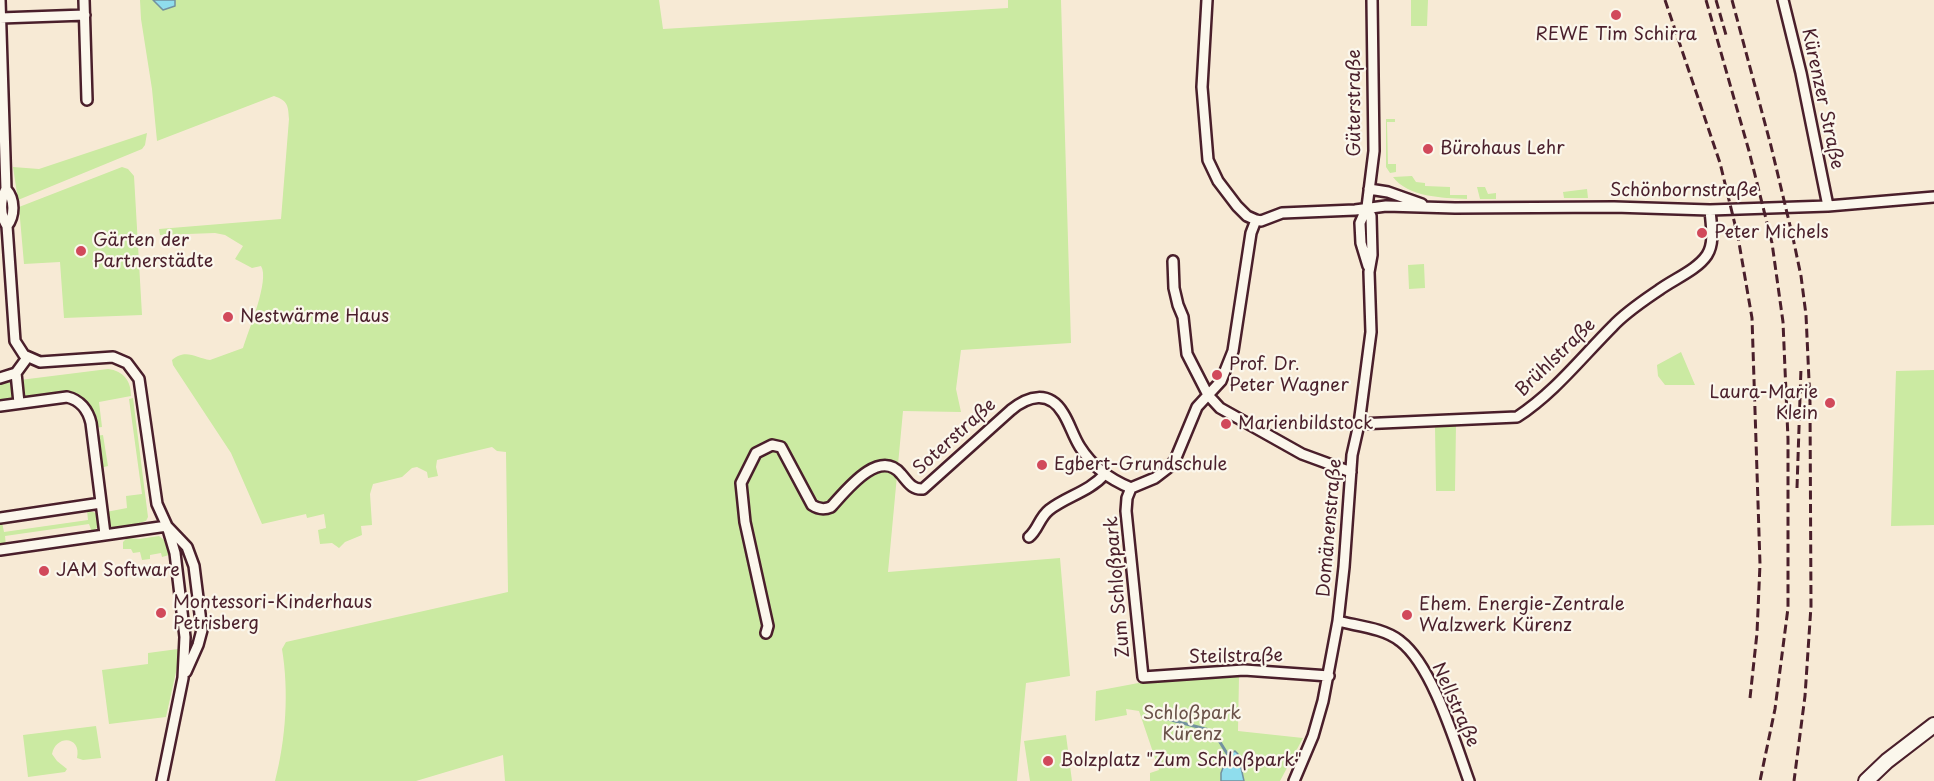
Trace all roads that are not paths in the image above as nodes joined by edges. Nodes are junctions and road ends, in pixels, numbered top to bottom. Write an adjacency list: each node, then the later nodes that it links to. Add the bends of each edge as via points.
1 (0, 0): 7 (street)
2 (84, 0): 6 (street)
3 (1207, 0): 16 (street, via 1202,87 1208,160 1237,206)
4 (1372, 0): 10 (street, Güterstraße, via 1375,132)
5 (1783, 0): 12 (street, Kürenzer Straße)
6 (85, 15): 7 (street); 8 (street)
7 (0, 18): 9 (street)
8 (87, 100)
9 (3, 134): 18 (street, via 6,189 1,207 7,226 14,336 17,347)
10 (1369, 189): 13 (street, Güterstraße); 14 (street, Schönbornstraße)
11 (1934, 197): 12 (street, Schönbornstraße)
12 (1828, 206): 15 (street, Schönbornstraße)
13 (1367, 207): 14 (street, Schönbornstraße); 16 (street, via 1282,213); 24 (street, Domänenstraße, via 1371,216 1371,332)
14 (1433, 207): 15 (street, Schönbornstraße)
15 (1710, 210): 24 (street, Brühlstraße, via 1712,241 1701,262 1638,304 1575,368 1516,417)
16 (1256, 220): 21 (street, via 1233,351 1221,381)
17 (1173, 261): 21 (street, via 1174,288 1183,317 1187,354)
18 (27, 358): 19 (street); 30 (street, via 53,363 107,356 132,367 140,386 157,504)
19 (16, 373): 20 (street); 22 (street)
20 (0, 378)
21 (1208, 395): 25 (street, via 1220,408 1302,454); 27 (street, via 1197,407 1175,460 1155,478)
22 (19, 402): 23 (street); 28 (street, via 67,397 84,408 91,423)
23 (0, 406)
24 (1359, 424): 25 (street, Domänenstraße)
25 (1351, 472): 34 (street, Domänenstraße)
26 (1105, 474): 27 (street, Soterstraße); 32 (street, via 1089,489 1048,511); 35 (street, Soterstraße, via 1080,447 1061,410 1052,401 1039,398 1025,399 923,489 916,489 899,471 886,465 850,485 826,509 812,505 781,447 763,448 750,461 741,483 745,522 768,626)
27 (1131, 488): 37 (street, Zum Schloßpark, via 1126,511)
28 (101, 502): 29 (street); 31 (street)
29 (0, 518)
30 (167, 526): 31 (street); 38 (street, via 175,553 185,638); 38 (street, via 191,554 202,630)
31 (105, 534): 33 (street)
32 (1029, 537)
33 (0, 550)
34 (1338, 621): 36 (street, Domänenstraße); 42 (street, Nellstraße, via 1389,634 1417,659 1440,705)
35 (766, 633)
36 (1329, 675): 37 (street, Steilstraße, via 1244,670); 41 (street, Domänenstraße, via 1313,736)
37 (1143, 677)
38 (183, 678): 40 (street)
39 (1934, 725): 43 (main road)
40 (162, 781)
41 (1294, 781)
42 (1468, 781)
43 (1866, 781)

